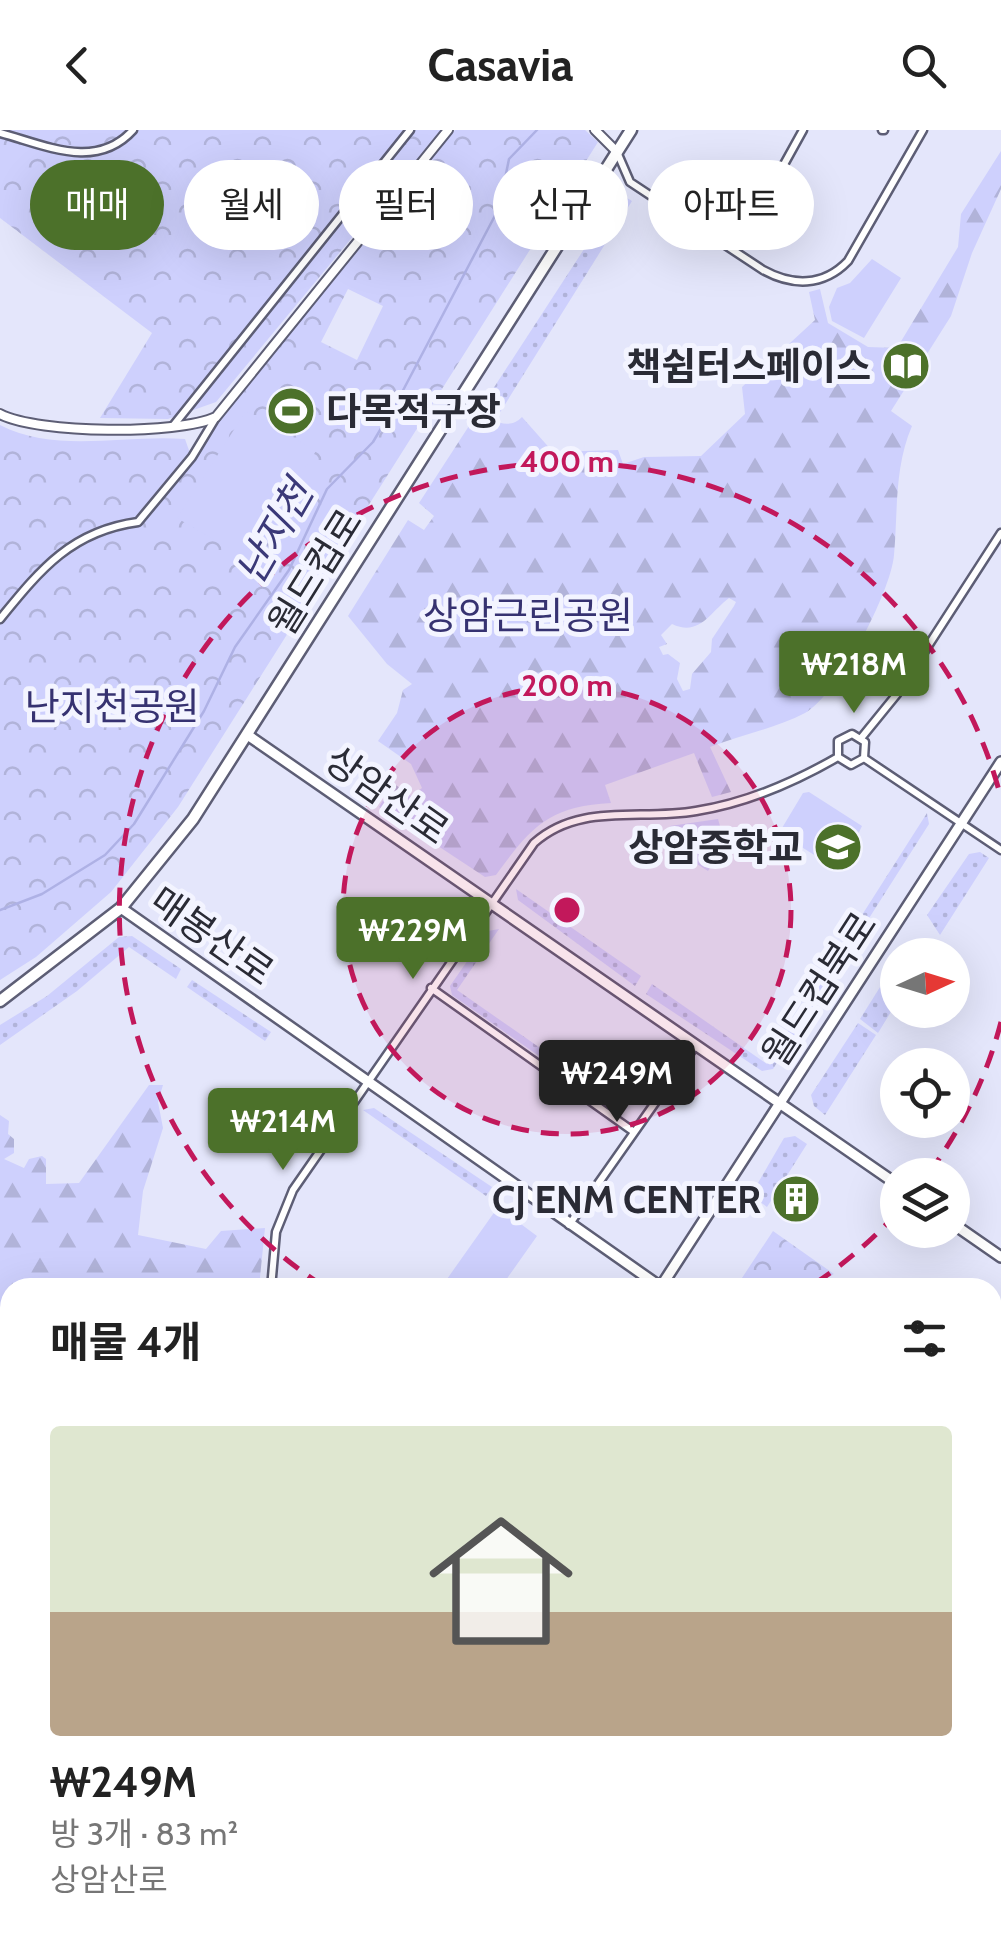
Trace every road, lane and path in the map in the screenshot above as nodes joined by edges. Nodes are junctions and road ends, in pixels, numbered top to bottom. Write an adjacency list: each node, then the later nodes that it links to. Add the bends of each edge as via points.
1 (132, 130): 8 (street, via 99,153 73,153)
2 (410, 130): 13 (street)
3 (448, 130): 12 (street)
4 (631, 130): 9 (main road, 월드컵로)
5 (803, 130): 10 (street)
6 (924, 130): 9 (street, via 848,262 810,282 762,270 630,182)
7 (598, 132): 9 (street)
8 (0, 133)
9 (617, 152): 16 (main road, 월드컵로)
10 (786, 160)
11 (0, 414): 13 (street, via 84,429)
12 (216, 417): 13 (street); 15 (street, via 138,522 120,524 38,569)
13 (172, 426)
14 (1001, 533): 17 (street)
15 (0, 619)
16 (249, 736): 23 (main road, 상암산로); 24 (main road, 월드컵로)
17 (862, 737): 18 (street, via 842,737); 19 (street)
18 (838, 757): 19 (street, via 851,765); 23 (street, via 790,783 724,805 670,815 586,816 557,825 534,843)
19 (864, 758): 21 (street)
20 (1001, 762): 21 (main road, 월드컵북로)
21 (962, 822): 22 (street); 29 (main road, 월드컵북로)
22 (1001, 850)
23 (491, 904): 25 (street); 27 (main road, 상암산로)
24 (121, 908): 26 (main road, 월드컵로); 28 (main road, 매봉산로)
25 (431, 988): 28 (street); 30 (street)
26 (0, 1001)
27 (695, 1046): 29 (main road, 상암산로); 30 (street)
28 (365, 1082): 32 (main road, 매봉산로); 35 (street, via 283,1210)
29 (780, 1104): 31 (main road, 상암산로); 37 (main road, 월드컵북로)
30 (634, 1132): 32 (street)
31 (880, 1173)
32 (569, 1225): 36 (main road, 매봉산로)
33 (970, 1236): 34 (main road)
34 (1001, 1258)
35 (271, 1278)
36 (648, 1278)
37 (667, 1278)

